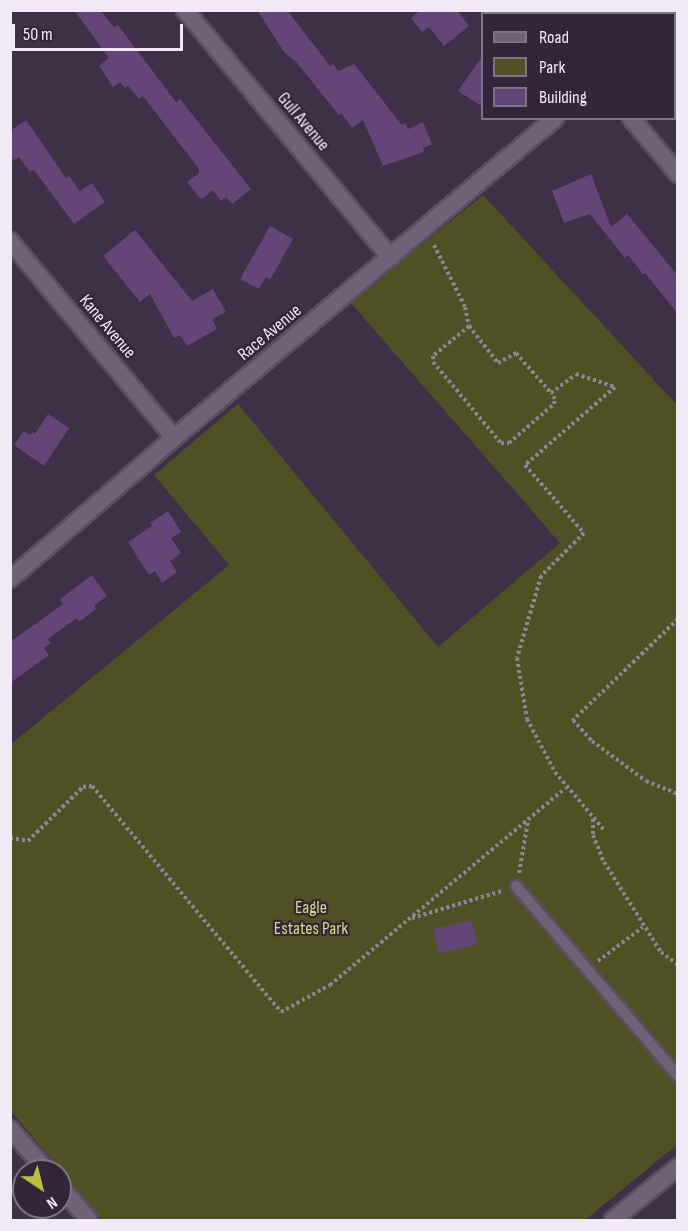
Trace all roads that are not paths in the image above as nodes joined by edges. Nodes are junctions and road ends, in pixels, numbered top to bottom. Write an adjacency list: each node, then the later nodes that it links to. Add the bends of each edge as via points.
1 (185, 10): 6 (street, Gull Avenue)
2 (554, 120): 6 (street, Race Avenue)
3 (633, 120): 4 (street)
4 (678, 174)
5 (10, 241): 7 (street, Kane Avenue)
6 (391, 258): 7 (street, Race Avenue)
7 (174, 438): 8 (street, Race Avenue)
8 (10, 579)
9 (516, 886): 10 (lane)
10 (678, 1076)
11 (10, 1129): 12 (street)
12 (36, 1159)
13 (678, 1167): 16 (street)
14 (72, 1200): 15 (street)
15 (89, 1221)
16 (613, 1221)

